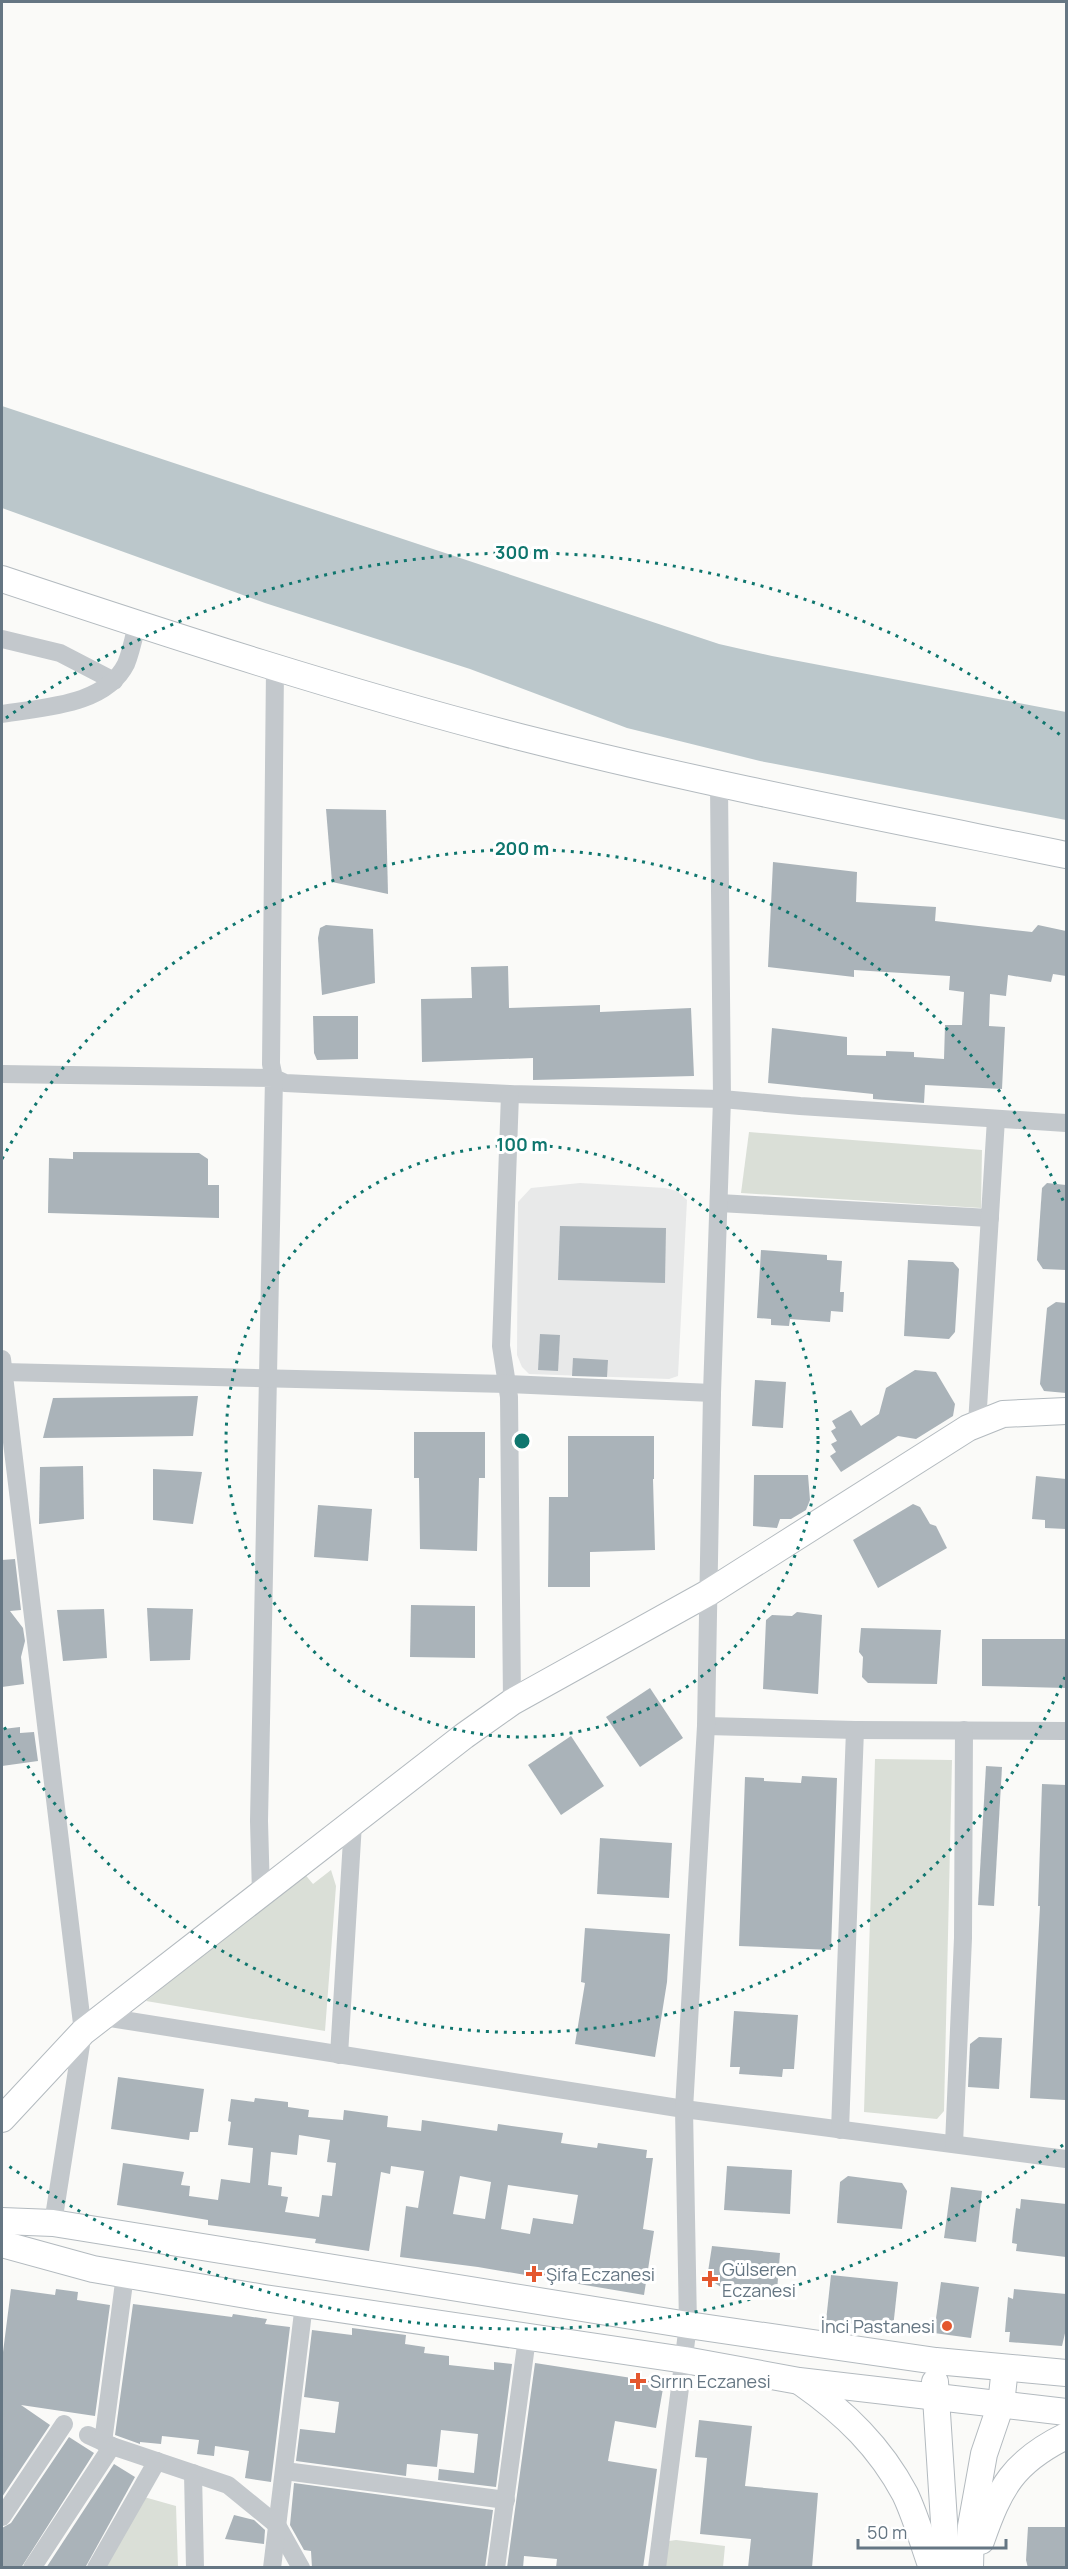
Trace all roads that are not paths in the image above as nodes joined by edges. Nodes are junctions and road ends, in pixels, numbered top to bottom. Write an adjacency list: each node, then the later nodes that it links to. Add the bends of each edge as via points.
1 (2, 579): 2 (street)
2 (137, 624): 4 (street); 5 (street, via 126,663)
3 (2, 639): 5 (street, via 60,653)
4 (275, 668): 7 (street, via 519,736); 10 (street, via 271,1064)
5 (114, 681): 6 (street, via 85,699)
6 (2, 714)
7 (719, 785): 8 (street); 12 (street)
8 (1066, 855)
9 (2, 1074): 10 (street)
10 (274, 1078): 11 (street, via 285,1083); 18 (street)
11 (510, 1094): 12 (street); 19 (street, via 501,1346)
12 (722, 1099): 13 (street); 15 (street)
13 (996, 1119): 14 (street); 16 (street)
14 (1066, 1123)
15 (719, 1203): 16 (street); 20 (street)
16 (990, 1218): 22 (street)
17 (2, 1365): 18 (street); 31 (street)
18 (268, 1378): 19 (street); 30 (street)
19 (507, 1384): 20 (street); 24 (street)
20 (712, 1393): 23 (street)
21 (1066, 1411): 22 (street, via 1004,1414)
22 (977, 1424): 23 (street)
23 (708, 1593): 24 (street); 25 (street)
24 (512, 1702): 29 (street)
25 (706, 1726): 26 (street); 33 (street)
26 (855, 1730): 27 (street); 35 (street)
27 (964, 1730): 28 (street); 36 (street, via 963,1938)
28 (1066, 1731)
29 (353, 1823): 30 (street); 32 (street)
30 (261, 1894): 31 (street)
31 (93, 2024): 32 (street); 34 (street); 39 (street)
32 (339, 2055): 33 (street)
33 (684, 2109): 35 (street); 43 (street)
34 (2, 2120)
35 (840, 2130): 36 (street)
36 (954, 2145): 37 (street)
37 (1066, 2159)
38 (2, 2221): 39 (street)
39 (53, 2223): 43 (street)
40 (2, 2244): 41 (street)
41 (125, 2275): 42 (street); 55 (street)
42 (304, 2304): 44 (street); 57 (street)
43 (688, 2325): 45 (street); 46 (street)
44 (527, 2338): 45 (street); 59 (street)
45 (685, 2360): 49 (street); 68 (street)
46 (936, 2361): 47 (street); 50 (street)
47 (1005, 2368): 48 (street); 51 (street)
48 (1066, 2373)
49 (800, 2381): 50 (street); 69 (street, via 835,2407 880,2454 905,2494)
50 (934, 2397): 51 (street); 70 (street)
51 (1001, 2404): 52 (street); 71 (street, via 984,2454 971,2526)
52 (1066, 2412)
53 (64, 2424): 60 (street)
54 (1066, 2436): 71 (street, via 1016,2469 1002,2487)
55 (101, 2441): 56 (street); 62 (street)
56 (157, 2461): 58 (street); 63 (street)
57 (285, 2471): 59 (street); 61 (street)
58 (193, 2473): 61 (street, via 228,2486); 64 (street)
59 (506, 2500): 67 (street)
60 (2, 2517)
61 (277, 2525): 65 (street); 66 (street)
62 (32, 2568)
63 (96, 2568)
64 (195, 2568)
65 (272, 2568)
66 (301, 2568)
67 (496, 2568)
68 (657, 2568)
69 (932, 2568)
70 (947, 2568)
71 (971, 2568)

